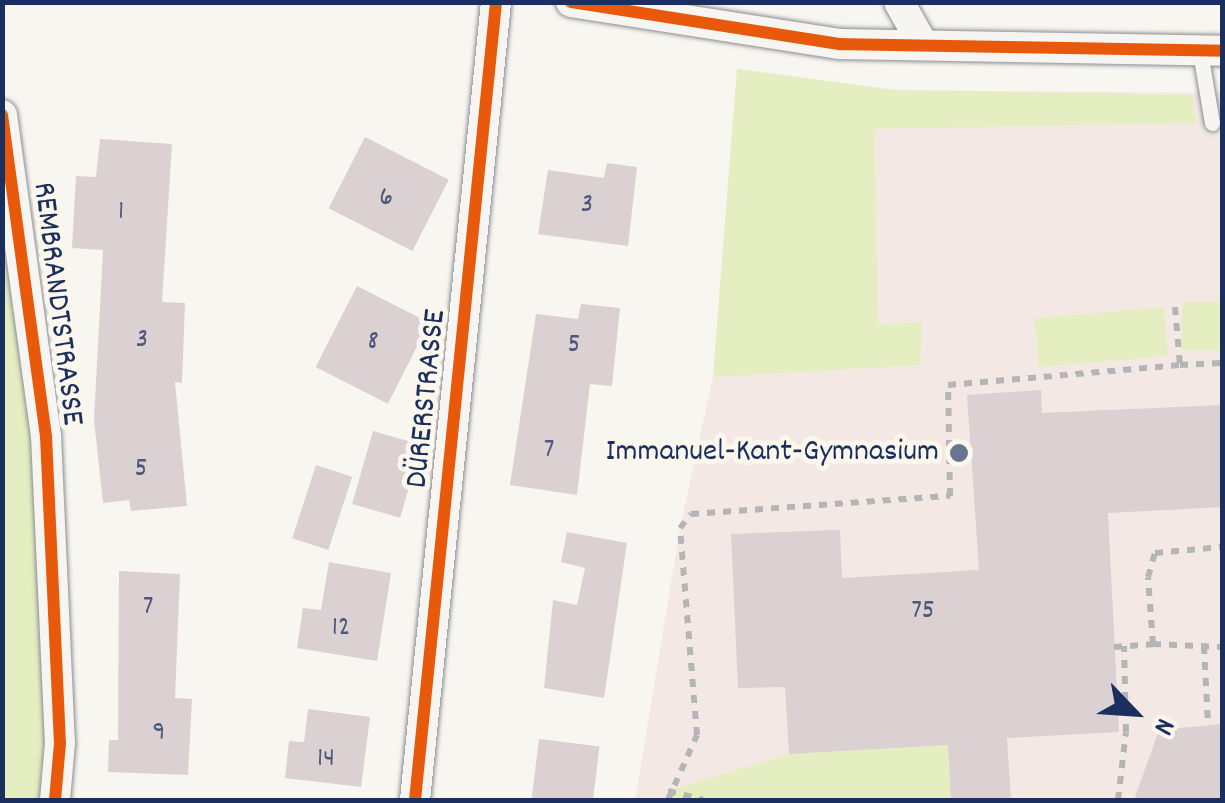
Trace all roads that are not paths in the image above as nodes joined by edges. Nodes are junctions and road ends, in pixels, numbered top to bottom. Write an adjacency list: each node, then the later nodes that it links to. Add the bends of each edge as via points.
1 (496, 2): 9 (street, DÜRERSTRASSE)
2 (571, 2): 4 (street, via 840,44)
3 (899, 2): 4 (street)
4 (922, 43): 5 (street)
5 (1211, 51): 7 (lane)
6 (2, 115): 8 (street, REMBRANDTSTRASSE, via 46,436 60,742)
7 (1212, 123)
8 (55, 800)
9 (415, 800)

